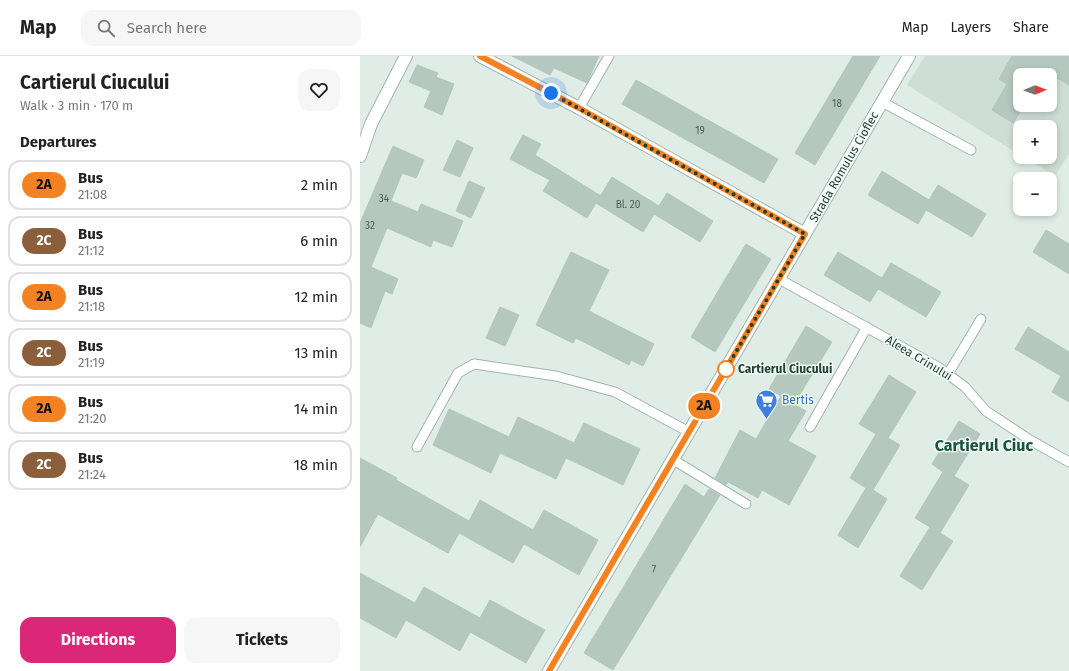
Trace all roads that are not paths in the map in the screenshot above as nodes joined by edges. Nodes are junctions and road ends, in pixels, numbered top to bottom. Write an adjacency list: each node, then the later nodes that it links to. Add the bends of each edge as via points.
1 (406, 56): 8 (street, via 371,124)
2 (480, 56): 6 (street)
3 (609, 56): 6 (lane)
4 (909, 56): 5 (street, Strada Romulus Cioflec)
5 (882, 102): 7 (lane); 9 (street, Strada Romulus Cioflec)
6 (579, 108): 9 (street)
7 (970, 150)
8 (360, 156)
9 (805, 234): 10 (street, Strada Romulus Cioflec)
10 (779, 279): 12 (lane, Aleea Crinului); 15 (street, Strada Romulus Cioflec)
11 (981, 319): 13 (lane)
12 (867, 327): 13 (lane, Aleea Crinului); 14 (lane)
13 (948, 374): 18 (lane, Aleea Crinului, via 965,387 986,411)
14 (810, 427)
15 (689, 432): 16 (lane, via 615,392 556,376 474,364 458,373); 17 (street, Strada Romulus Cioflec)
16 (417, 447)
17 (672, 459): 19 (lane); 20 (street, Strada Romulus Cioflec)
18 (1069, 462)
19 (746, 504)
20 (549, 671)

